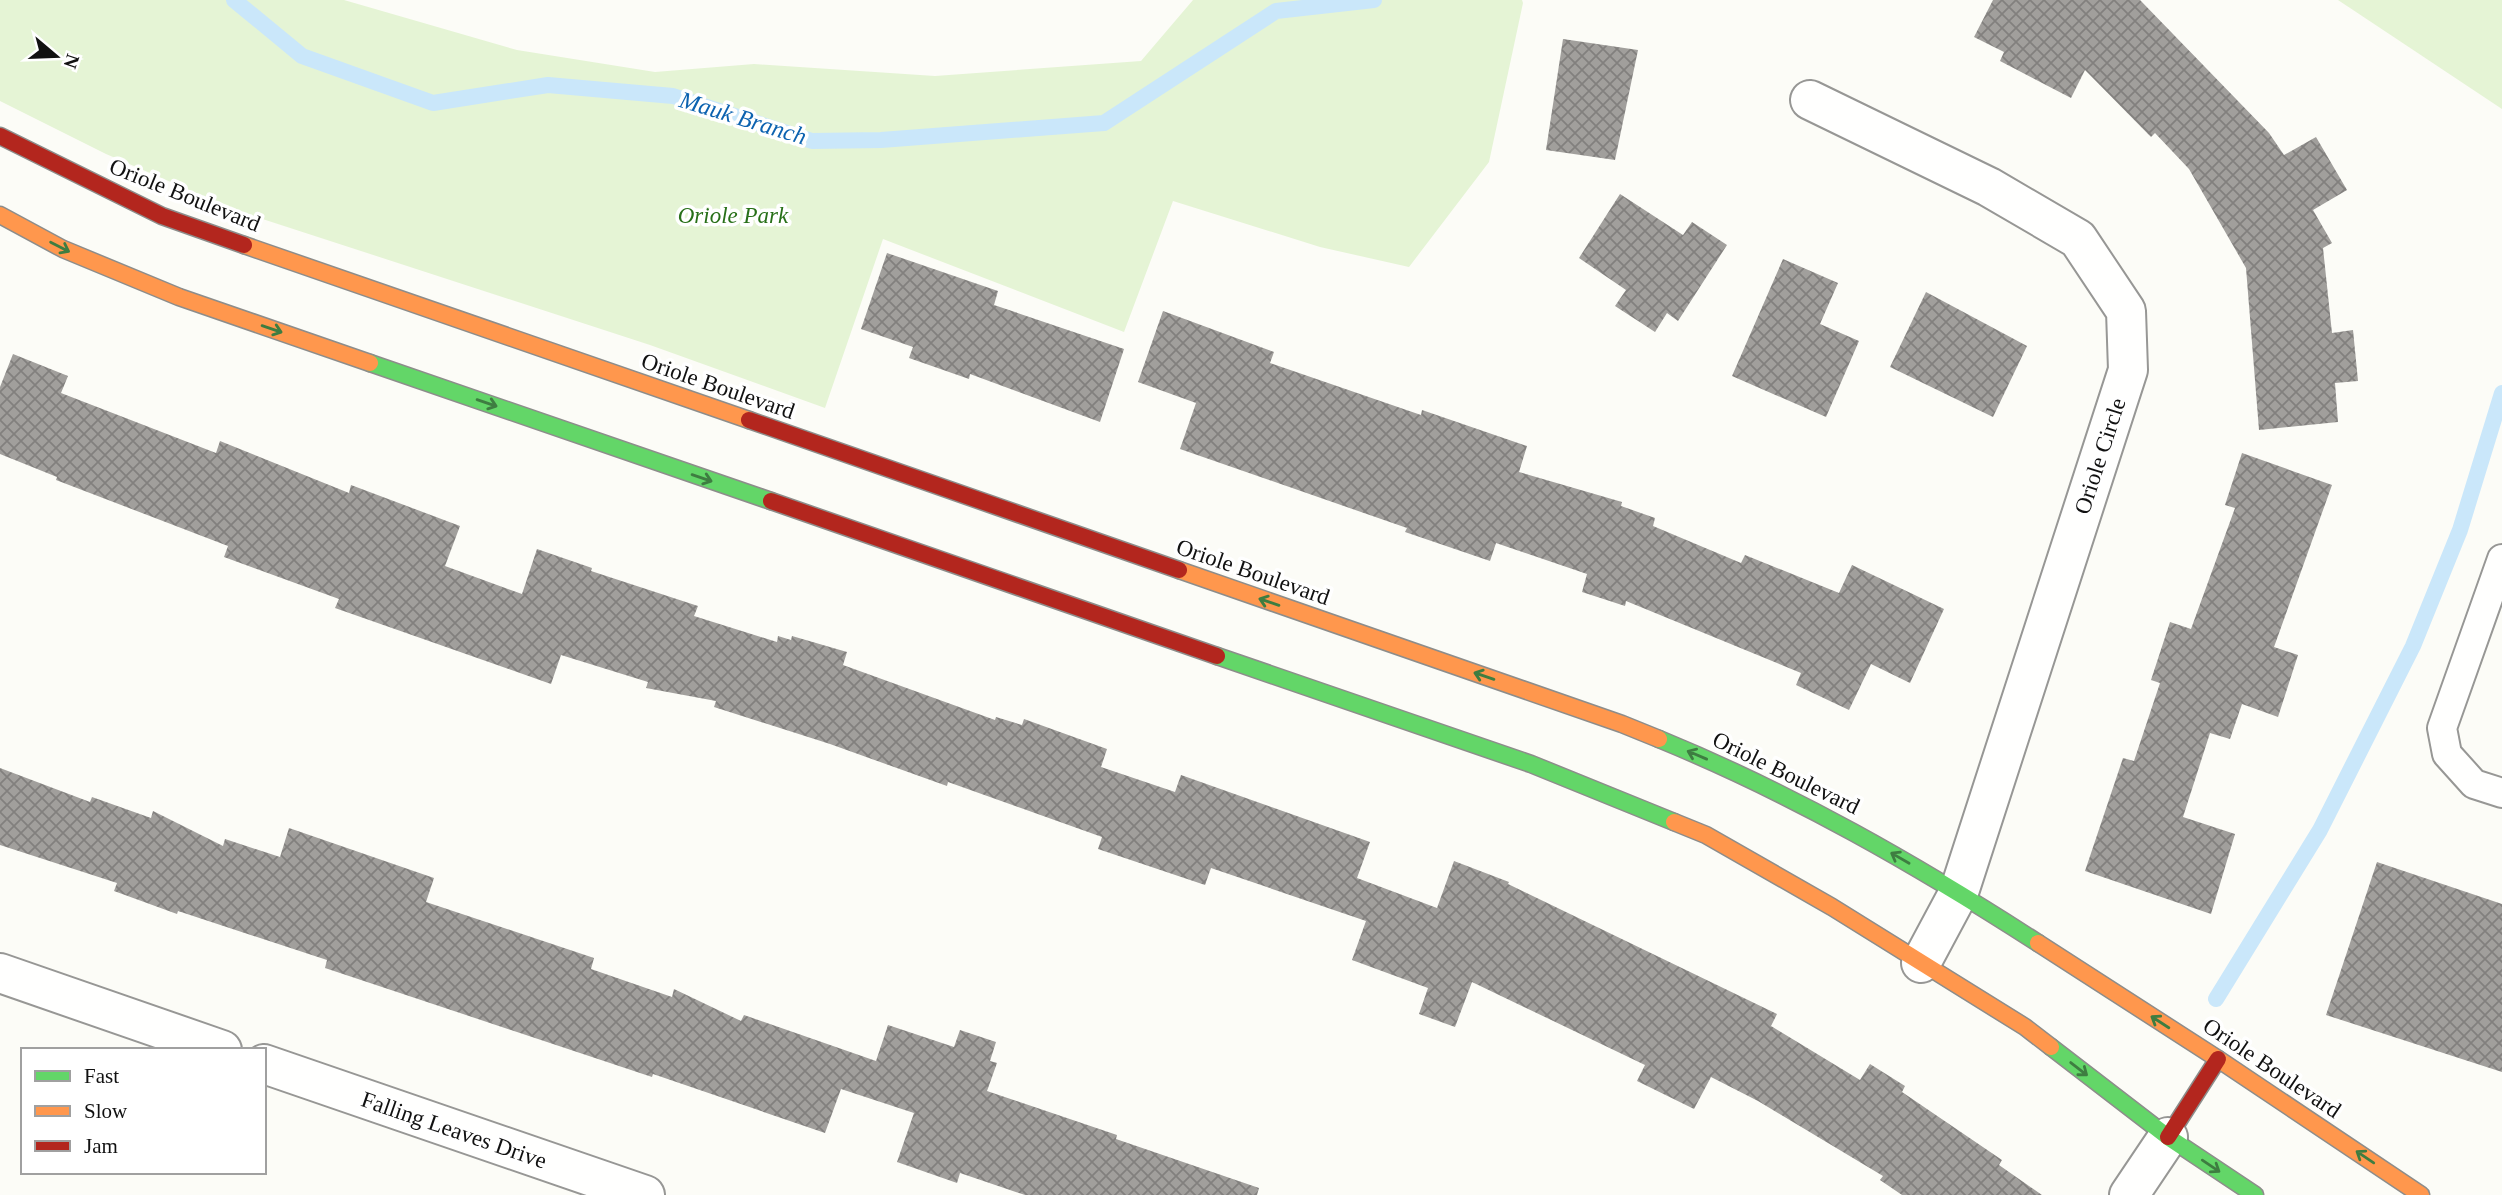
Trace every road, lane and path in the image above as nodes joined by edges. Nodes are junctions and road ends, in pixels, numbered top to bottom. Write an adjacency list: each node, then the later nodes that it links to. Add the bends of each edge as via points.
1 (1810, 100): 6 (street, Oriole Circle, via 1989,187 2078,239 2126,312 2128,370)
2 (0, 136): 6 (street, Oriole Boulevard, one-way to 2, via 1830,818 1729,768 1622,724 162,216)
3 (0, 215): 7 (street, one-way to 7, via 63,250 179,297 1531,764 1706,835)
4 (2502, 559): 5 (lane, via 2442,728 2447,754 2474,784)
5 (2502, 793)
6 (1959, 892): 7 (street, Oriole Circle); 10 (street, Oriole Boulevard, one-way to 6)
7 (1921, 963): 12 (street, one-way to 12, via 2025,1027)
8 (0, 973): 9 (street)
9 (216, 1048)
10 (2217, 1059): 12 (street); 16 (street, Oriole Boulevard, one-way to 10)
11 (266, 1065): 13 (street, Falling Leaves Drive)
12 (2168, 1137): 14 (street); 15 (street, one-way to 15)
13 (645, 1195)
14 (2129, 1195)
15 (2255, 1195)
16 (2421, 1195)

